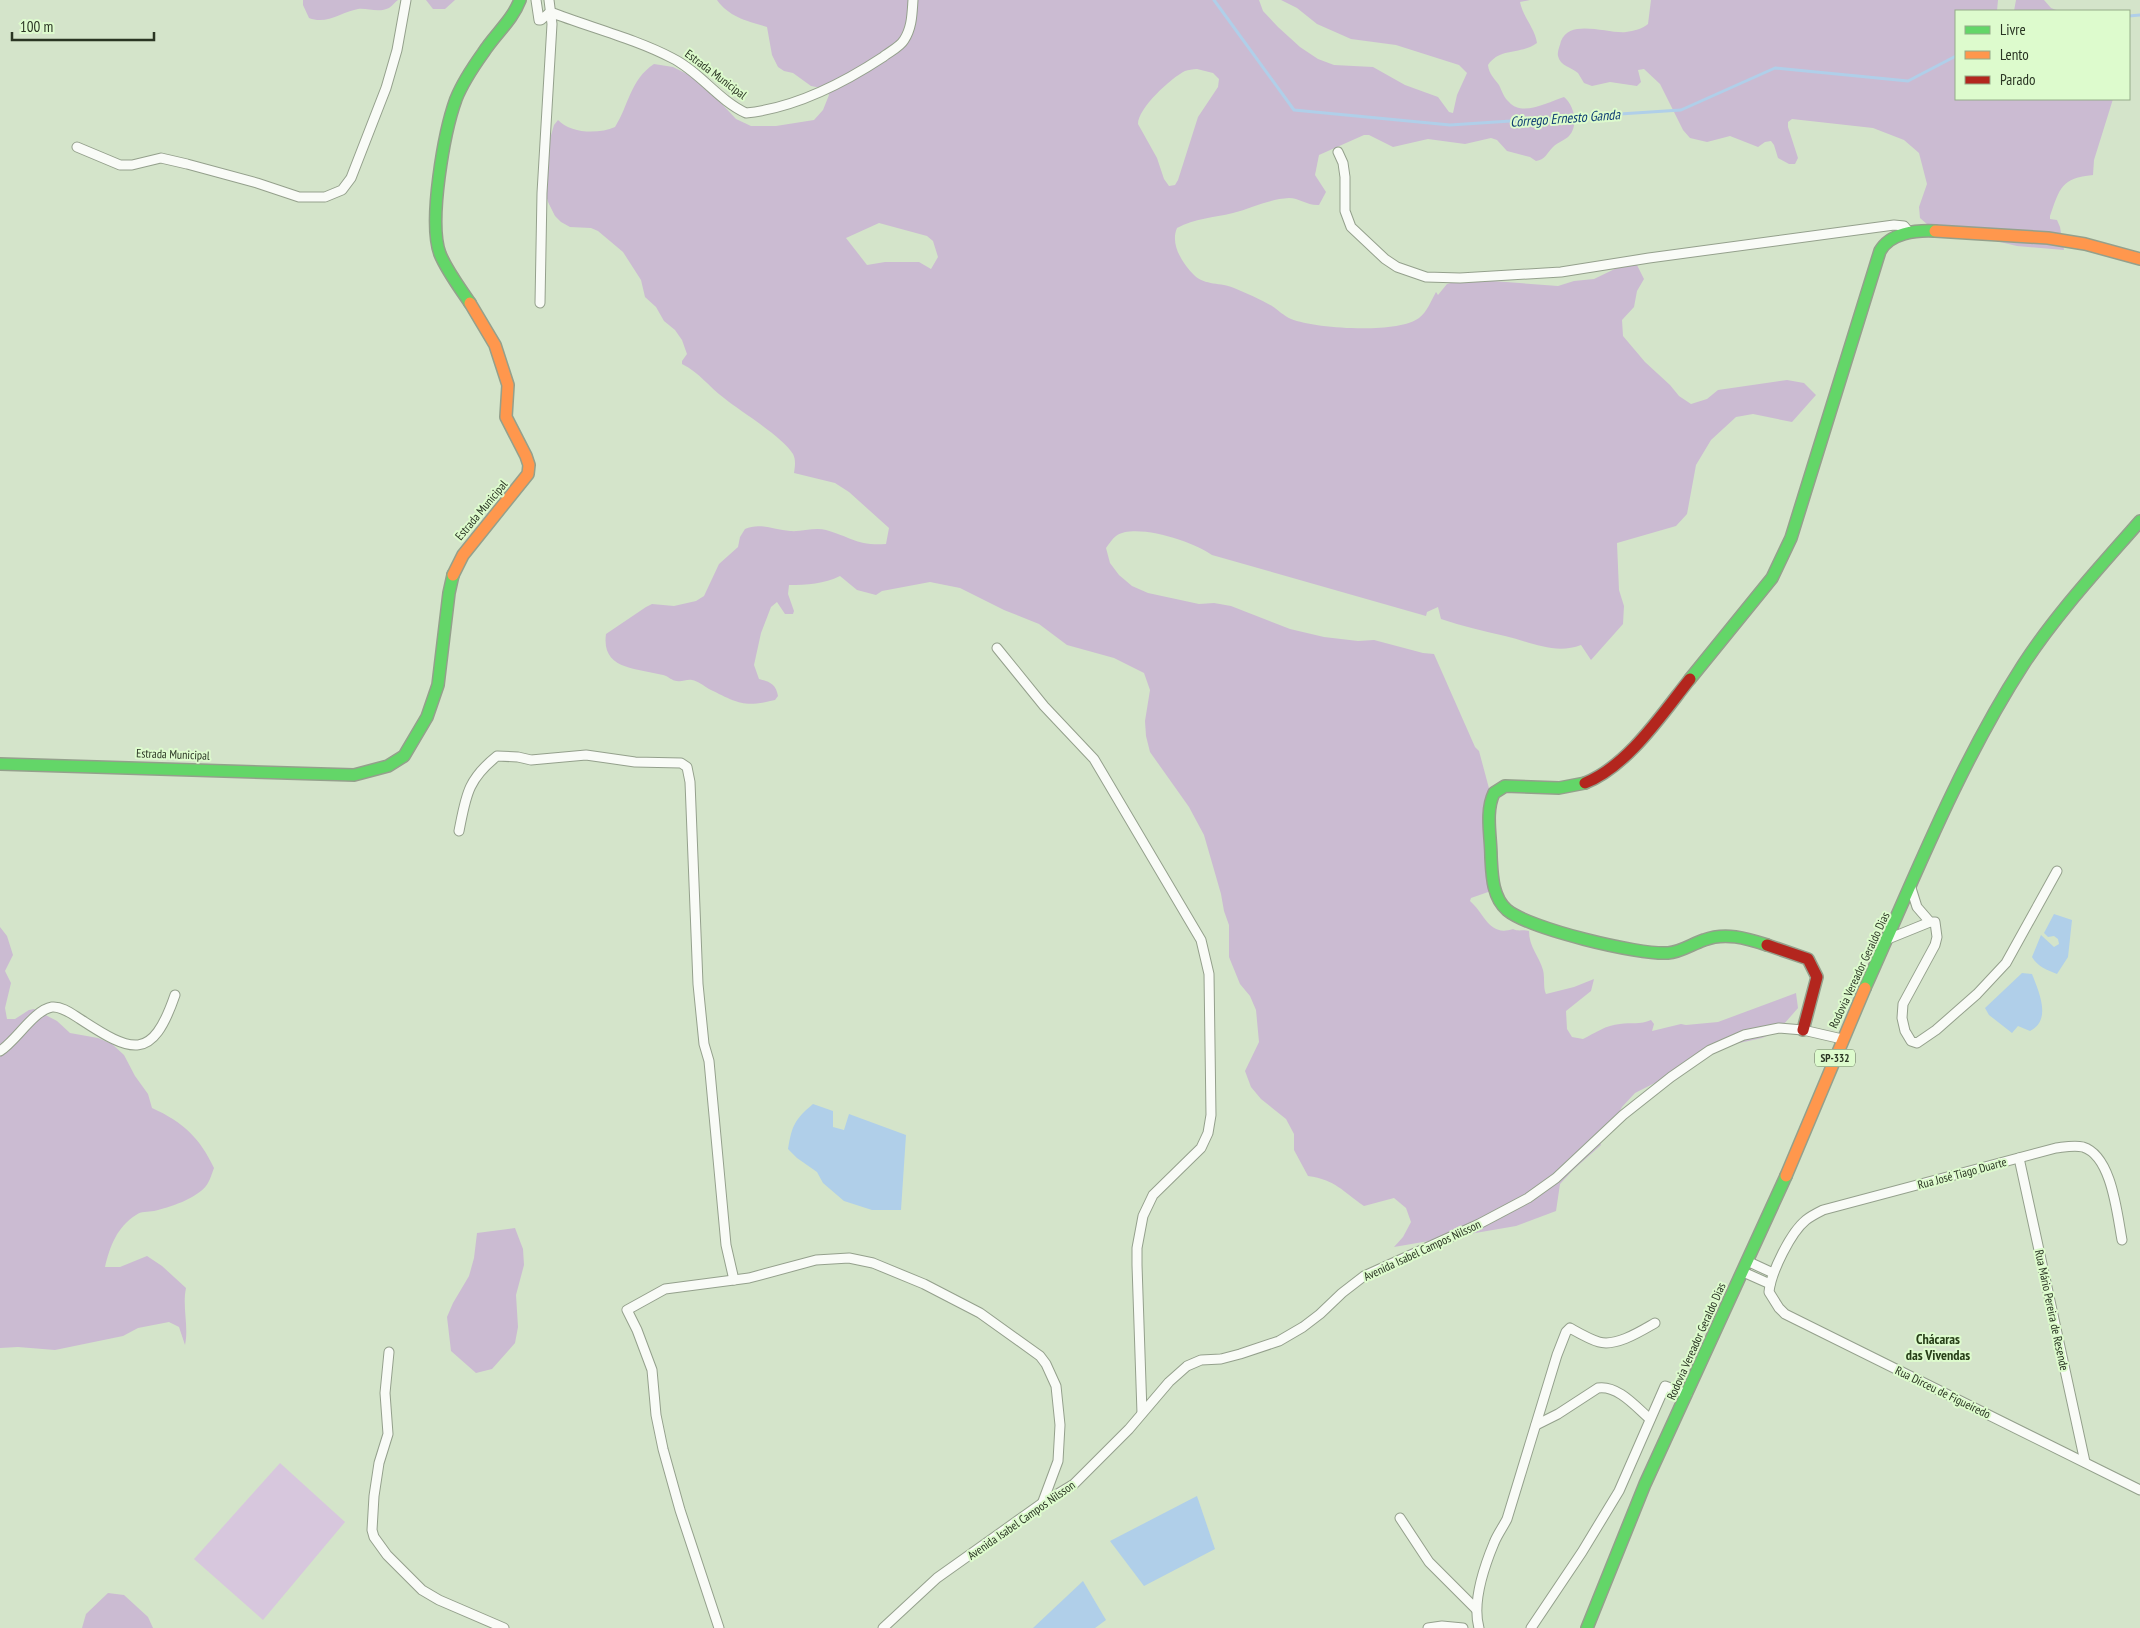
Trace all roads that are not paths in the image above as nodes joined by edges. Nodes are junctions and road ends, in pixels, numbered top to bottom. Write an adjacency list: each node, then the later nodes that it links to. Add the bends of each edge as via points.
1 (406, 0): 7 (street, via 386,88 350,178 342,190 326,197 298,197 161,158 132,165 120,164)
2 (520, 0): 14 (street, Estrada Municipal, via 515,13 483,52 457,97 447,127 438,186 436,233 440,254 495,345 508,385 506,417 526,456 528,474 472,541 453,575 438,685 427,717 404,756 388,766 354,775)
3 (536, 0): 6 (street, Estrada Municipal, via 539,20)
4 (549, 0): 6 (street)
5 (912, 0): 6 (street, Estrada Municipal, via 911,23 903,42 891,51 841,82 784,106 746,113 727,102 674,59)
6 (550, 12): 11 (street)
7 (77, 147)
8 (1338, 152): 9 (street, via 1345,177 1344,211 1351,226 1385,259 1402,270 1426,277 1561,272 1894,225 1904,226)
9 (1909, 232): 10 (street, via 1922,230 2048,238); 21 (street, via 1884,244 1880,251 1791,538 1772,578 1620,761 1596,777 1572,787 1499,788 1490,802 1493,884 1507,910 1528,922 1632,952 1672,953 1708,938 1727,936 1808,959 1817,977)
10 (2140, 258)
11 (540, 303)
12 (2140, 521): 17 (street, Rodovia Vereador Geraldo Dias / SP-332, via 2063,608 2023,666 1961,775)
13 (996, 648): 32 (street, via 1094,759 1201,940 1209,974 1212,1063 1208,1133 1196,1155 1154,1195 1143,1216 1139,1233 1137,1265)
14 (0, 764)
15 (459, 831): 28 (street, via 467,793 475,777 496,756 531,760 586,755 635,762 681,763 687,767 698,984 726,1245)
16 (2057, 871): 18 (street, via 2006,963 1936,1030 1914,1043 1905,1032 1902,1011 1935,945 1935,922)
17 (1911, 888): 18 (street, via 1917,907); 19 (street, Rodovia Vereador Geraldo Dias / SP-332)
18 (1930, 922): 19 (street)
19 (1888, 939): 22 (street, Rodovia Vereador Geraldo Dias / SP-332)
20 (175, 995): 23 (street, via 160,1030 140,1045 128,1046 116,1041 67,1011 54,1007 37,1015)
21 (1803, 1030): 22 (street, Avenida Isabel Campos Nilsson); 32 (street, Avenida Isabel Campos Nilsson, via 1761,1030 1710,1050 1623,1115 1556,1178 1528,1198 1364,1276 1320,1314 1278,1341 1187,1366)
22 (1842, 1039): 26 (street, Rodovia Vereador Geraldo Dias / SP-332)
23 (0, 1051)
24 (2018, 1158): 25 (street, Rua José Tiago Duarte, via 2074,1146 2093,1152 2111,1182); 27 (street, Rua José Tiago Duarte, via 1823,1210 1798,1228); 35 (street, Rua Mário Pereira de Resende)
25 (2122, 1240)
26 (1745, 1266): 27 (street); 31 (street, Rodovia Vereador Geraldo Dias / SP-332)
27 (1772, 1277): 35 (street, Rua Dirceu de Figueiredo, via 1769,1292 1785,1314)
28 (734, 1280): 37 (street, via 816,1260 849,1258 874,1263 980,1313 1014,1336 1046,1364 1056,1386 1060,1406 1058,1461); 41 (street, via 665,1289 627,1310 652,1370 663,1449)
29 (1655, 1323): 34 (street, via 1634,1336 1601,1343 1570,1328 1557,1355)
30 (389, 1352): 40 (street, via 385,1393 388,1434 374,1496 374,1537 422,1590)
31 (1687, 1394): 33 (street, via 1665,1386); 47 (street, Rodovia Vereador Geraldo Dias / SP-332, via 1645,1484)
32 (1142, 1413): 37 (street, Avenida Isabel Campos Nilsson, via 1074,1484)
33 (1650, 1418): 34 (street, via 1606,1387 1598,1388); 46 (street, via 1619,1491)
34 (1536, 1425): 39 (street, via 1507,1519 1494,1541)
35 (2084, 1462): 36 (street, Rua Dirceu de Figueiredo)
36 (2140, 1490)
37 (1042, 1504): 42 (street, Avenida Isabel Campos Nilsson, via 937,1578)
38 (1400, 1518): 39 (street, via 1429,1562)
39 (1476, 1609): 45 (street)
40 (504, 1628)
41 (719, 1628)
42 (883, 1628)
43 (1428, 1628): 44 (street)
44 (1463, 1628)
45 (1479, 1628)
46 (1531, 1628)
47 (1587, 1628)

